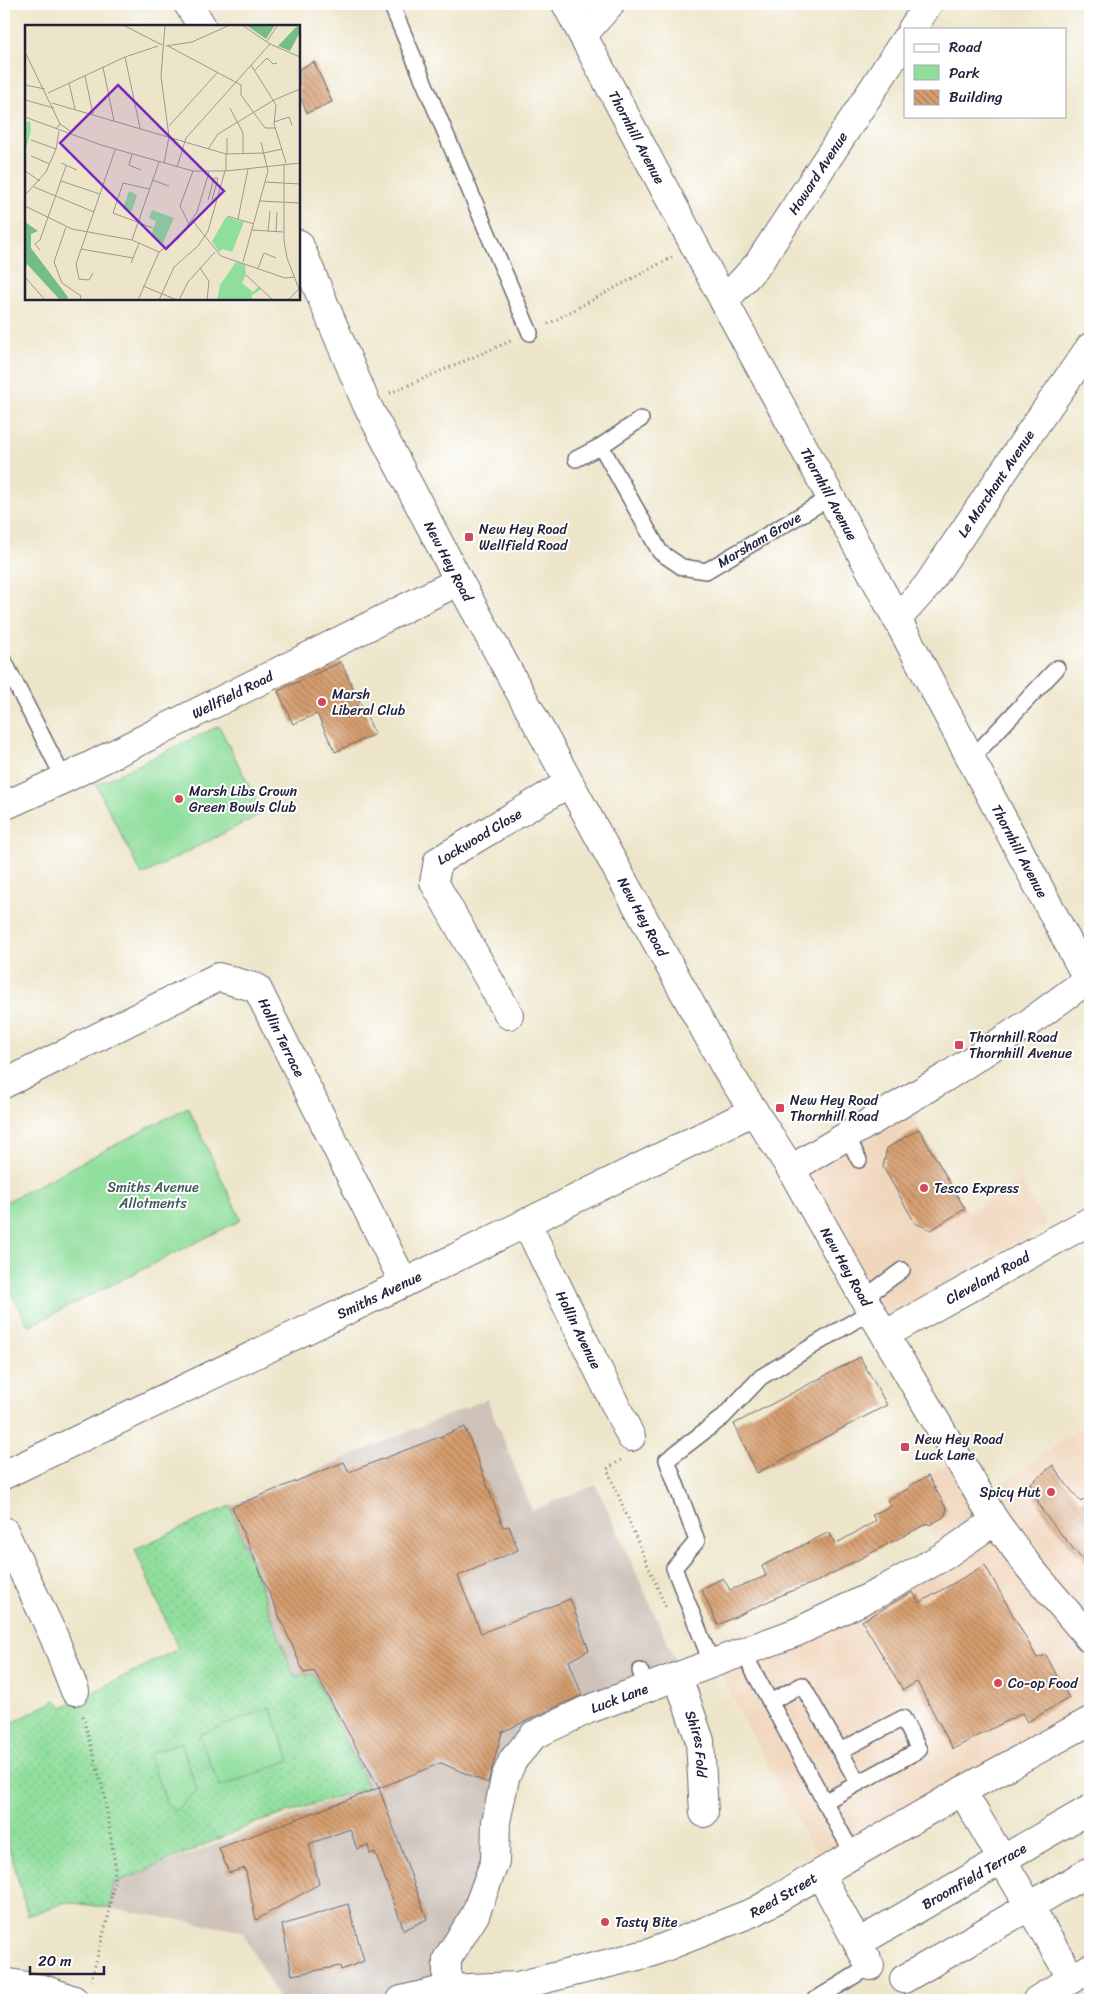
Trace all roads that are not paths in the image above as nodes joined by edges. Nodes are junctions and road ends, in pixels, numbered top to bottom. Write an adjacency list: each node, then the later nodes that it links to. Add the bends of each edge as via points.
1 (188, 4): 7 (main road)
2 (207, 4): 8 (main road)
3 (391, 4): 14 (lane)
4 (566, 4): 10 (main road, Thornhill Avenue)
5 (610, 4): 10 (main road)
6 (928, 4): 9 (main road)
7 (201, 25)
8 (212, 25)
9 (913, 28)
10 (583, 34): 13 (main road, Thornhill Avenue)
11 (904, 42): 13 (main road, Howard Avenue, via 758,264)
12 (300, 246): 20 (main road, New Hey Road, via 366,403)
13 (724, 301): 19 (main road, Thornhill Avenue)
14 (530, 333)
15 (1090, 347): 21 (main road, Le Marchant Avenue, via 927,586)
16 (641, 419): 17 (lane)
17 (601, 446): 18 (lane); 19 (lane, Marsham Grove, via 660,552 682,567 706,571)
18 (576, 459)
19 (831, 497): 21 (main road, Thornhill Avenue)
20 (459, 581): 25 (main road, Wellfield Road); 26 (main road, New Hey Road)
21 (897, 619): 24 (main road, Thornhill Avenue)
22 (4, 661): 25 (lane)
23 (1057, 668): 24 (lane)
24 (971, 759): 28 (main road, Thornhill Avenue)
25 (64, 779): 27 (main road, Wellfield Road)
26 (569, 783): 29 (main road, Lockwood Close, via 438,861 434,882); 31 (main road, New Hey Road, via 724,1064)
27 (4, 806)
28 (1090, 981): 32 (main road, via 946,1077)
29 (509, 1016)
30 (4, 1084): 38 (main road, Hollin Terrace, via 218,977 257,988)
31 (754, 1111): 34 (main road, New Hey Road); 36 (main road, Smiths Avenue)
32 (846, 1136): 33 (lane); 34 (main road)
33 (859, 1160)
34 (791, 1168): 39 (main road, New Hey Road)
35 (1090, 1221): 40 (main road, Cleveland Road)
36 (526, 1222): 38 (main road, Smiths Avenue); 41 (main road, Hollin Avenue)
37 (902, 1270): 39 (lane)
38 (404, 1283): 42 (main road, Smiths Avenue)
39 (868, 1304): 40 (main road, New Hey Road); 47 (lane, via 761,1377 723,1417 667,1460 697,1541 674,1568)
40 (886, 1334): 43 (main road, New Hey Road)
41 (631, 1437)
42 (4, 1475)
43 (995, 1521): 45 (main road, New Hey Road); 46 (main road, Luck Lane, via 944,1556 880,1592 797,1632)
44 (4, 1531): 49 (main road, via 54,1637)
45 (1090, 1639)
46 (743, 1652): 47 (main road, Luck Lane); 50 (lane)
47 (712, 1664): 48 (main road, Luck Lane)
48 (678, 1677): 57 (main road, Shires Fold, via 700,1741); 67 (main road, Luck Lane, via 644,1680 534,1735 513,1760 496,1822 495,1861 474,1915 447,1959)
49 (75, 1691)
50 (770, 1702): 52 (lane, via 802,1685); 55 (lane)
51 (1090, 1721): 54 (main road, Reed Street)
52 (840, 1751): 53 (lane); 53 (lane, via 903,1718 919,1750)
53 (858, 1783): 55 (lane)
54 (962, 1791): 58 (main road, Reed Street); 59 (main road)
55 (824, 1802): 58 (lane)
56 (1090, 1809): 59 (main road, Broomfield Terrace)
57 (704, 1813)
58 (853, 1854): 61 (main road, Reed Street)
59 (1002, 1860): 62 (main road); 63 (main road, Broomfield Terrace)
60 (1090, 1871): 62 (main road)
61 (820, 1874): 63 (main road); 69 (main road, Reed Street, via 756,1911 650,1953)
62 (1030, 1907): 64 (main road); 65 (main road)
63 (864, 1955): 71 (lane)
64 (1081, 1974): 72 (main road)
65 (904, 1979)
66 (4, 1982): 68 (main road)
67 (447, 1989): 69 (main road, Reed Street); 70 (main road)
68 (82, 1991)
69 (518, 1993)
70 (401, 2000)
71 (815, 2000)
72 (1037, 2000)

